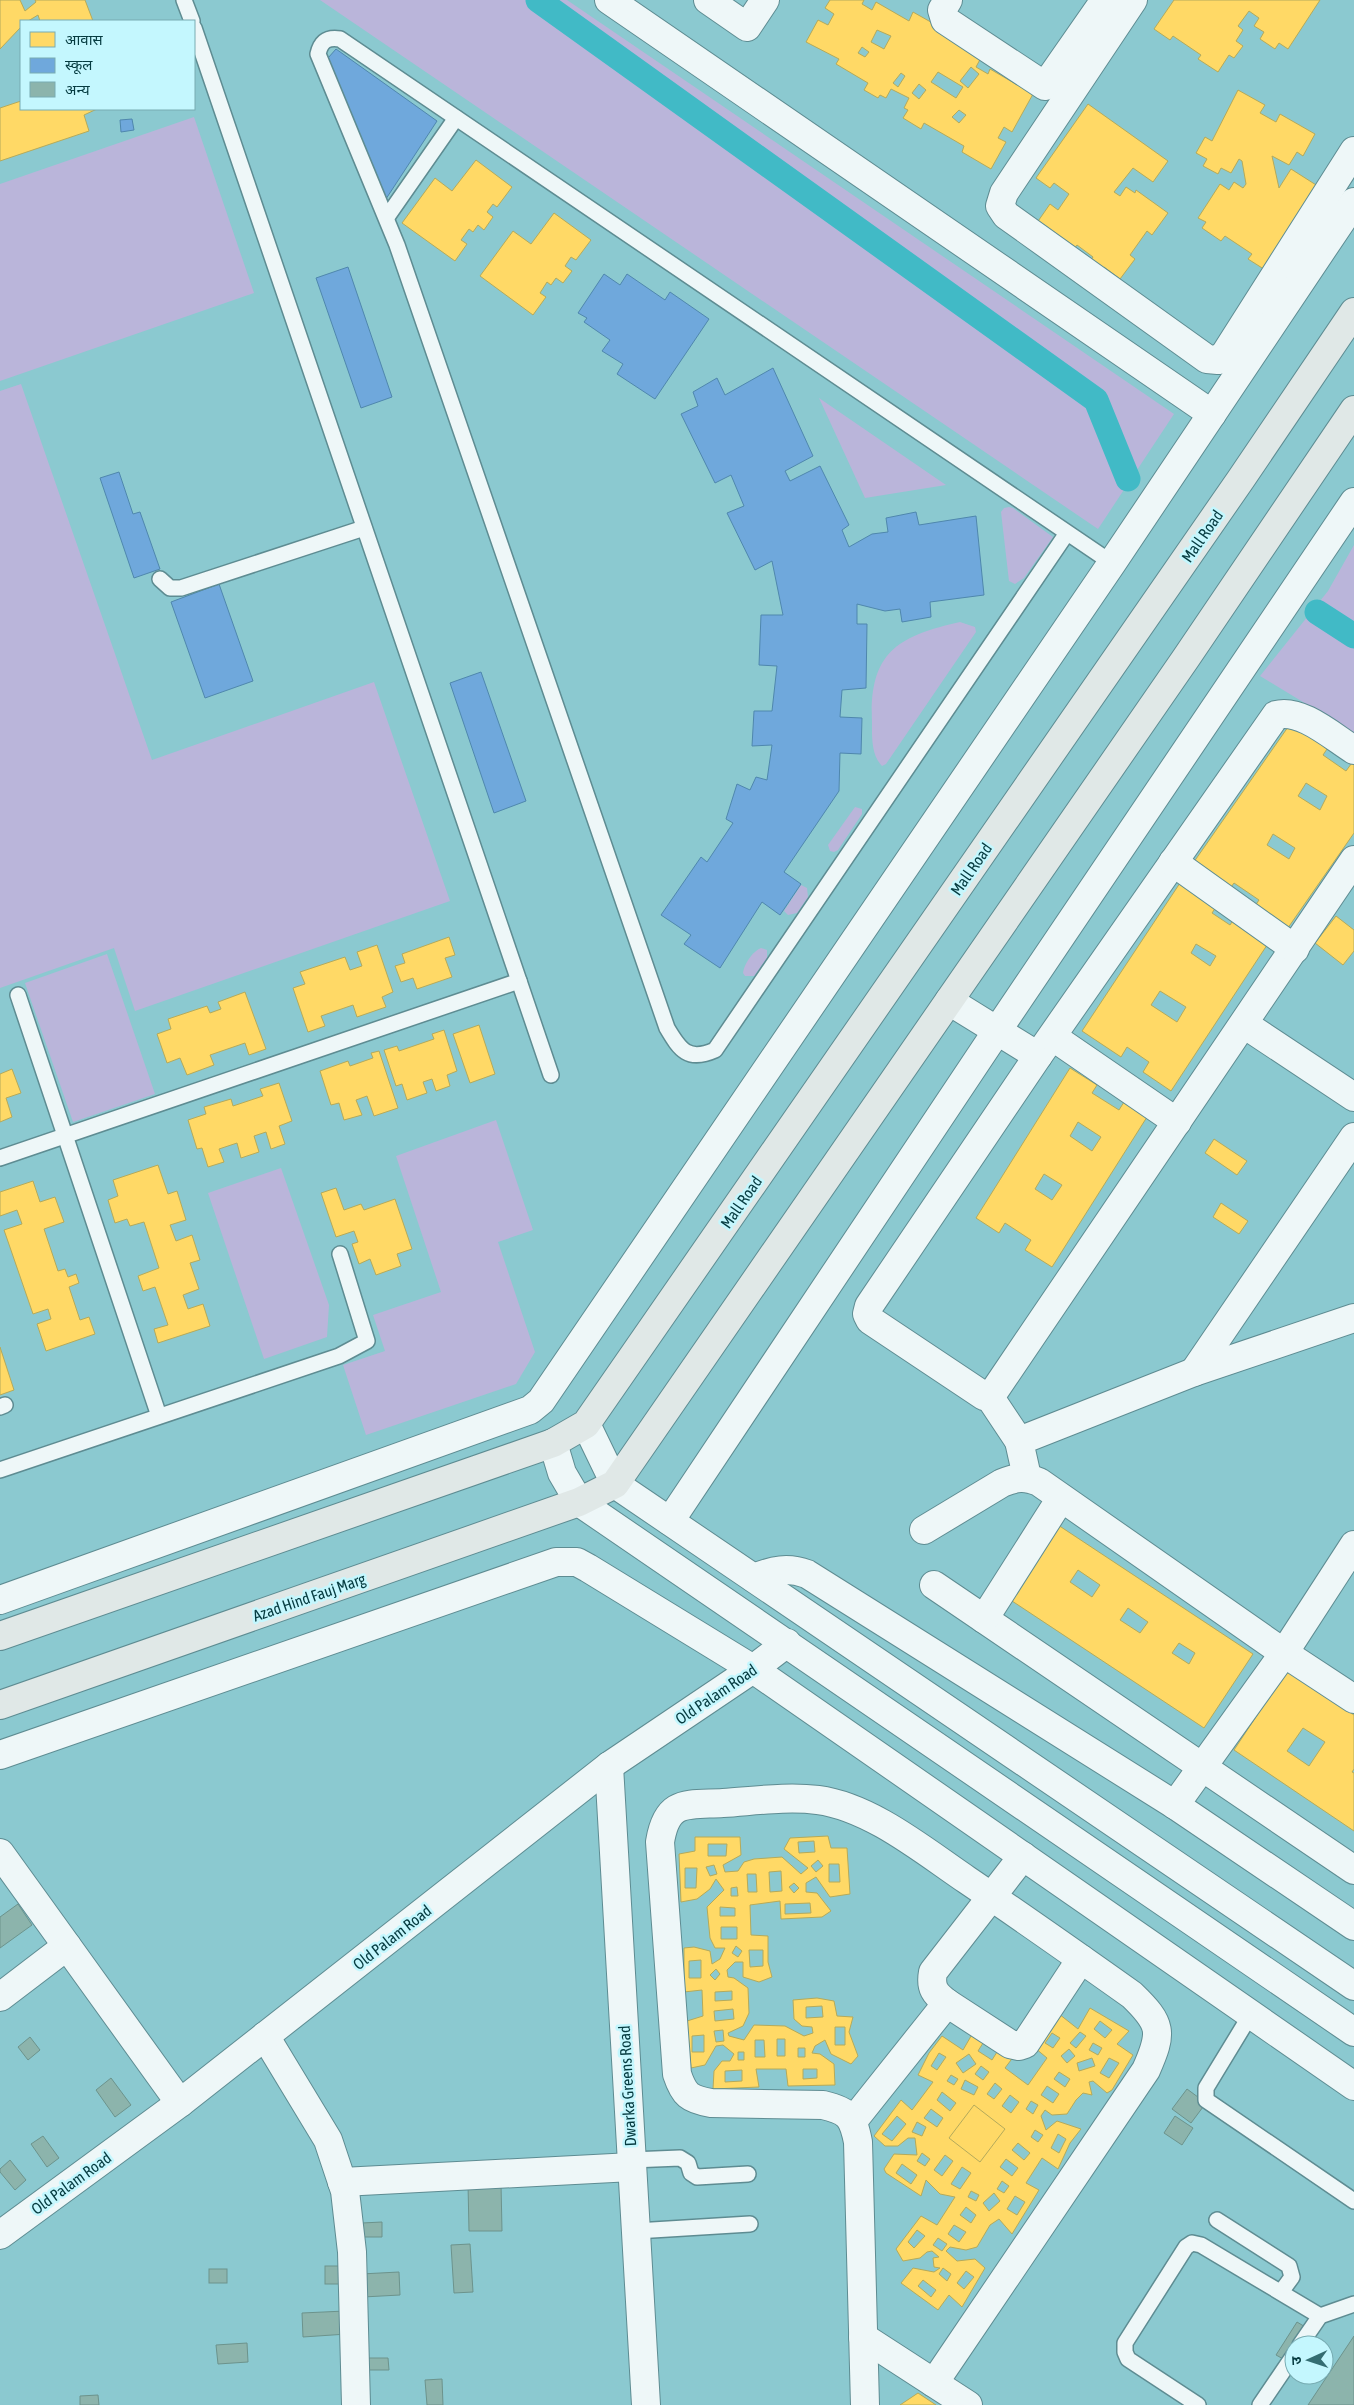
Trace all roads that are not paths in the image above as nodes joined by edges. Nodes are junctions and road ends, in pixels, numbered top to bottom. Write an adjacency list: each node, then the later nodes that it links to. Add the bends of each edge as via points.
1 (184, 0): 8 (lane)
2 (609, 0): 16 (street)
3 (708, 0): 4 (street, via 747,27)
4 (765, 0)
5 (948, 0): 6 (street, via 942,10 945,20 1045,86)
6 (1105, 0)
7 (1133, 0): 11 (street, via 1004,194 1000,206 1006,215 1207,359 1218,360 1225,354)
8 (192, 20)
9 (195, 31): 18 (lane)
10 (456, 118): 13 (lane); 13 (lane, via 340,39 324,40 320,45 318,54); 19 (lane)
11 (1354, 152)
12 (1354, 202): 16 (street)
13 (387, 217): 19 (lane, via 667,1028 676,1043 693,1056 703,1056 715,1050)
14 (1354, 312): 43 (main road, Mall Road)
15 (1354, 410): 28 (main road)
16 (1212, 414): 20 (street)
17 (1354, 502): 30 (street)
18 (364, 528): 21 (lane, via 181,588 170,588); 26 (lane)
19 (1067, 533): 20 (lane)
20 (1112, 563): 56 (street, via 541,1401 530,1410)
21 (160, 579)
22 (1354, 750): 24 (street, via 1300,716 1276,715)
23 (1354, 860): 25 (street)
24 (1173, 862): 25 (street); 31 (street)
25 (1295, 949): 29 (street)
26 (519, 980): 32 (lane); 35 (lane)
27 (18, 995): 35 (lane)
28 (949, 1002): 30 (street); 48 (main road)
29 (1244, 1024): 33 (street); 34 (street)
30 (997, 1031): 31 (street); 51 (street)
31 (1045, 1047): 34 (street); 41 (street, via 867,1314 886,1331 984,1396)
32 (551, 1075)
33 (1354, 1097)
34 (1177, 1122): 41 (street, via 1000,1385)
35 (65, 1136): 37 (lane); 42 (lane)
36 (1354, 1137): 40 (street)
37 (0, 1158)
38 (340, 1254): 42 (lane, via 368,1341 339,1356)
39 (1354, 1318): 40 (street)
40 (1194, 1372): 44 (street)
41 (989, 1396): 44 (street)
42 (159, 1416): 46 (lane)
43 (586, 1424): 45 (main road); 48 (street)
44 (1019, 1441): 47 (street)
45 (553, 1444): 50 (street, via 562,1473); 58 (main road)
46 (0, 1470)
47 (1027, 1477): 49 (street); 52 (street, via 1002,1483)
48 (615, 1484): 50 (main road, Azad Hind Fauj Marg); 51 (street)
49 (1060, 1498): 57 (street); 60 (street)
50 (578, 1502): 59 (street); 63 (main road, Azad Hind Fauj Marg)
51 (670, 1522): 54 (street)
52 (924, 1530)
53 (1354, 1545): 60 (street)
54 (754, 1578): 67 (street, via 781,1569 807,1574); 75 (street)
55 (934, 1585): 57 (street)
56 (0, 1600)
57 (984, 1619): 66 (street)
58 (0, 1636)
59 (787, 1643): 61 (street, Old Palam Road); 79 (street)
60 (1284, 1653): 62 (street); 66 (street)
61 (753, 1669): 64 (street, via 588,1568 566,1560); 65 (street, Old Palam Road); 69 (street)
62 (1354, 1699)
63 (0, 1705)
64 (0, 1754)
65 (609, 1766): 80 (street, Old Palam Road); 84 (street, Dwarka Greens Road)
66 (1202, 1767): 67 (street); 70 (street)
67 (1175, 1805): 72 (street)
68 (0, 1853): 73 (street)
69 (1023, 1856): 71 (street); 78 (street)
70 (1354, 1870)
71 (992, 1897): 74 (street); 77 (street, via 933,1972 933,1990); 83 (street, via 904,1837 858,1812 818,1800 686,1806 671,1811 663,1824 660,1842 677,2074 682,2090 694,2100 711,2103 840,2109)
72 (1354, 1926)
73 (67, 1946): 76 (street); 82 (street)
74 (1081, 1959): 77 (street, via 1025,2044 1019,2046 1010,2044); 98 (street, via 1132,1994 1148,2010 1157,2024 1158,2044 1146,2070)
75 (1354, 1986)
76 (0, 1997)
77 (947, 2003): 83 (street)
78 (1251, 2014): 81 (street); 87 (lane, via 1206,2088 1206,2100)
79 (1354, 2032)
80 (265, 2036): 82 (street, Old Palam Road); 86 (street, via 328,2140)
81 (1354, 2086)
82 (180, 2103): 91 (street, Old Palam Road)
83 (853, 2121): 96 (street, via 858,2142)
84 (632, 2164): 85 (lane, via 680,2158 697,2177); 86 (street); 90 (street, Dwarka Greens Road)
85 (748, 2174)
86 (342, 2182): 99 (street, via 352,2252)
87 (1354, 2201)
88 (1216, 2220): 92 (lane, via 1289,2266 1292,2277)
89 (750, 2224): 90 (lane)
90 (636, 2231): 100 (street, Dwarka Greens Road)
91 (0, 2235)
92 (1281, 2292): 94 (lane); 103 (lane, via 1201,2245 1192,2243 1186,2246 1125,2343 1125,2352 1128,2359)
93 (1354, 2304): 94 (lane)
94 (1320, 2316): 95 (lane)
95 (1307, 2335)
96 (863, 2337): 98 (street); 101 (street)
97 (1284, 2370): 104 (lane)
98 (934, 2383): 102 (street)
99 (356, 2405)
100 (646, 2405)
101 (866, 2405)
102 (968, 2405)
103 (1198, 2405)
104 (1260, 2405)

